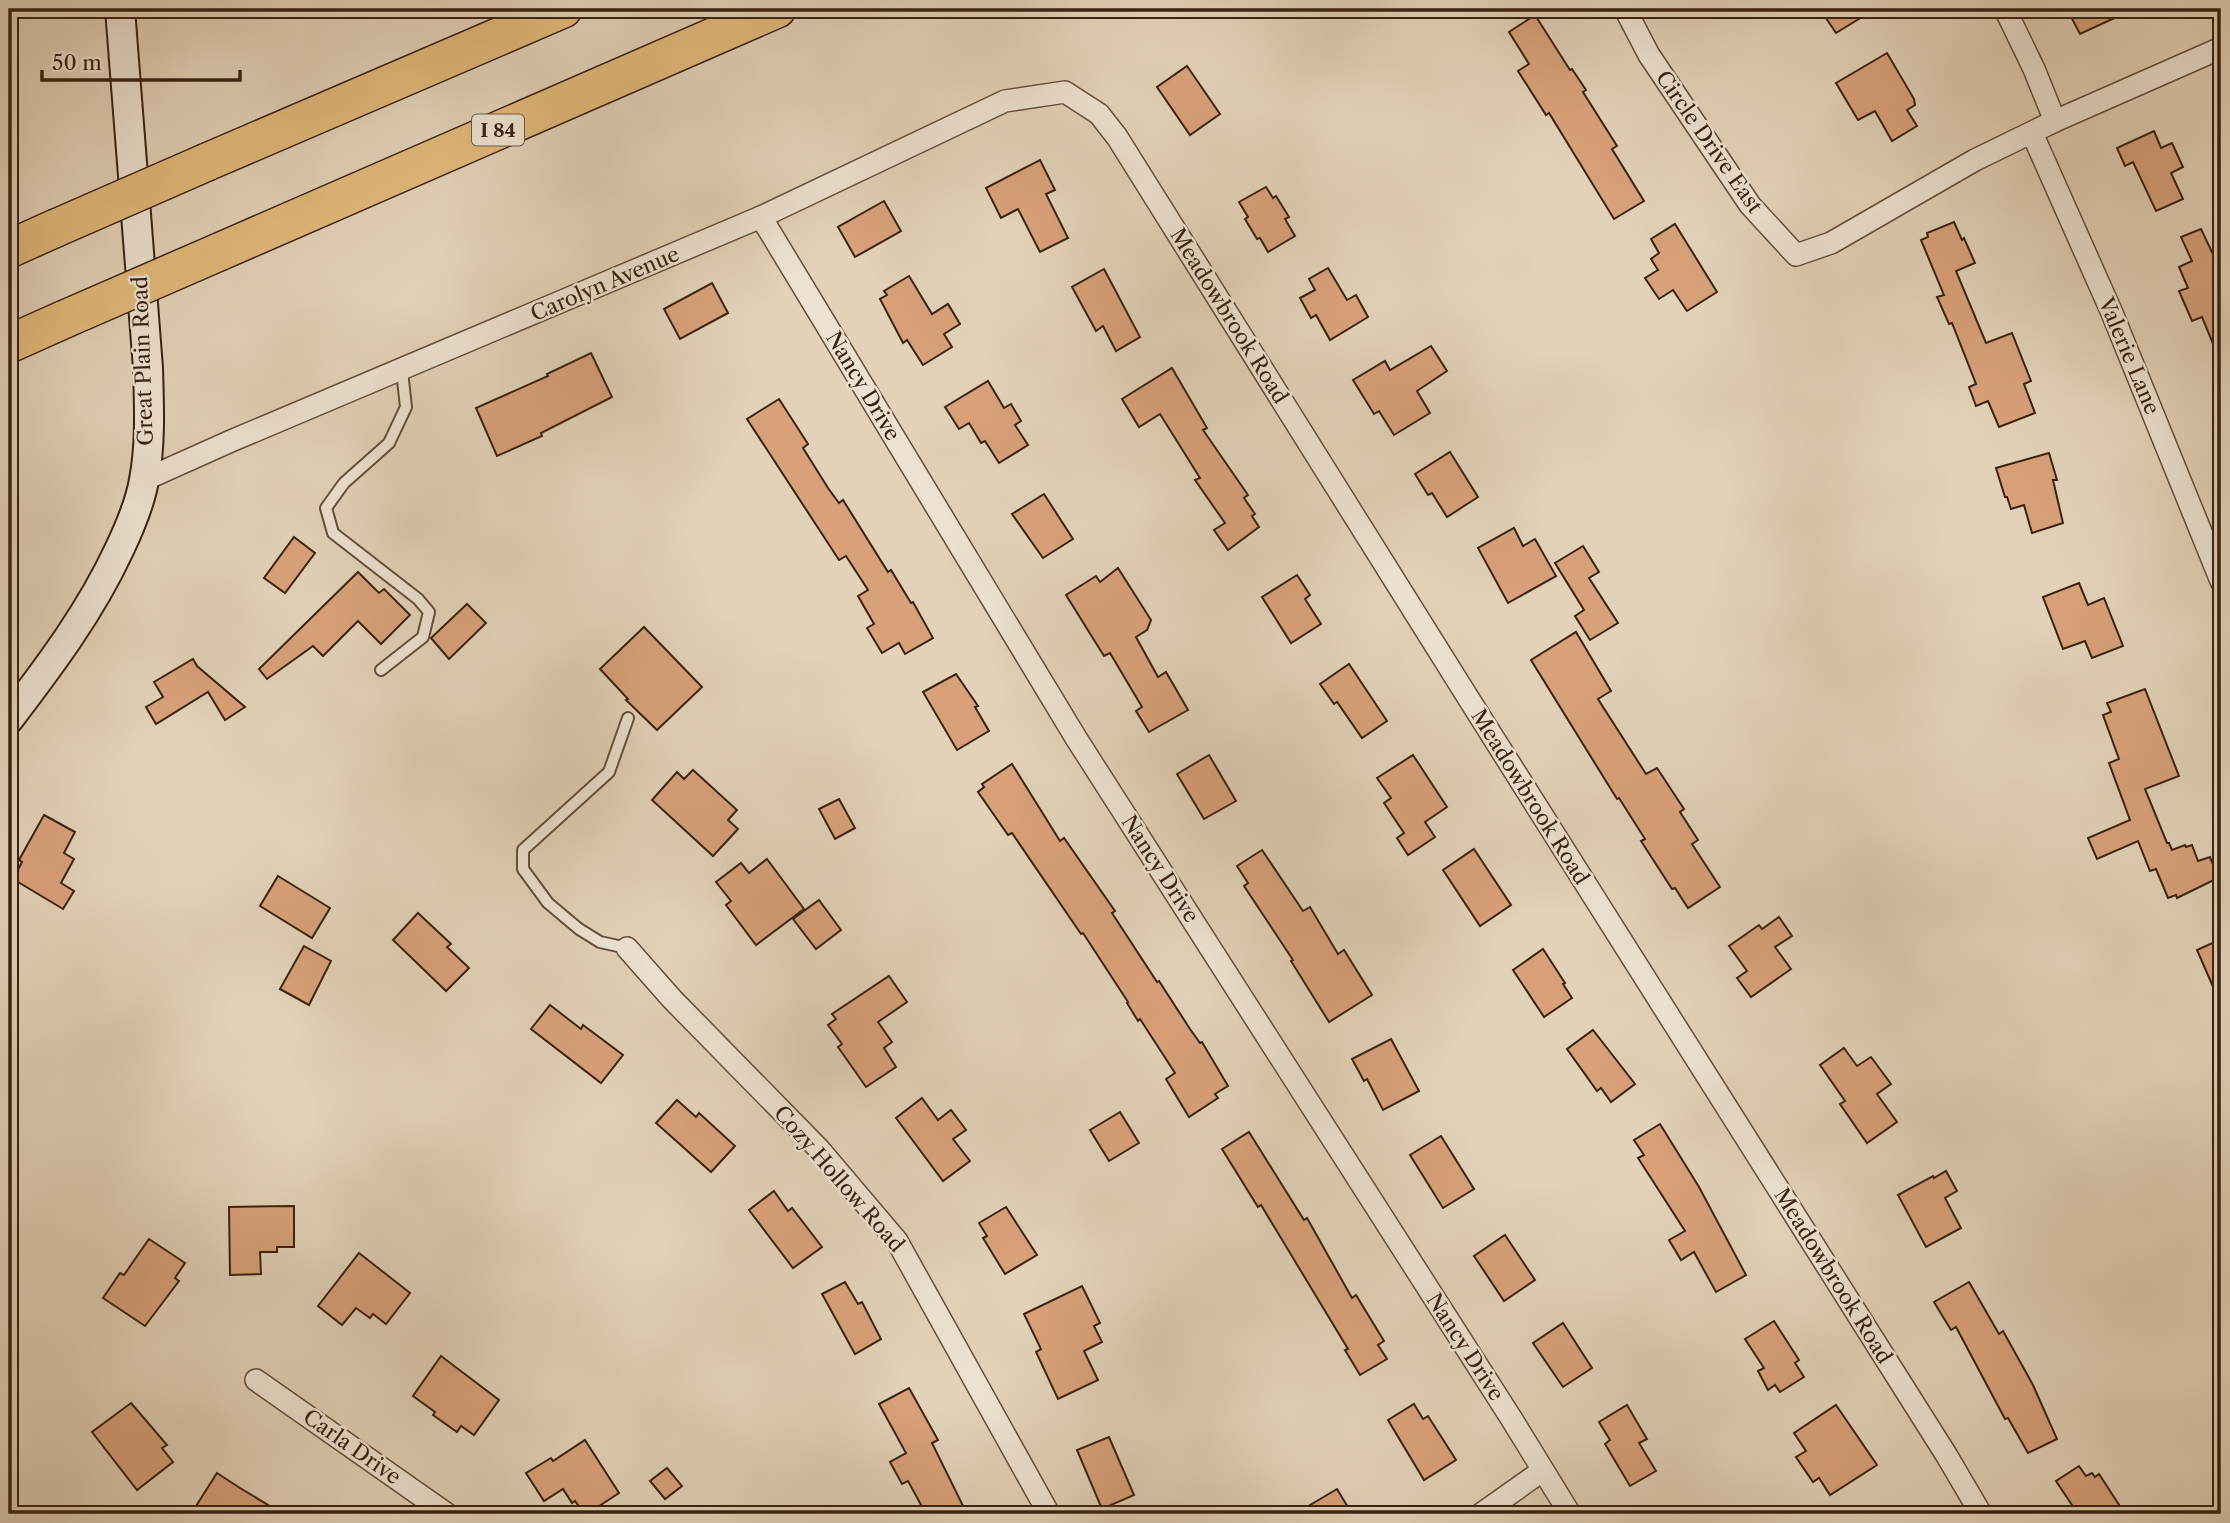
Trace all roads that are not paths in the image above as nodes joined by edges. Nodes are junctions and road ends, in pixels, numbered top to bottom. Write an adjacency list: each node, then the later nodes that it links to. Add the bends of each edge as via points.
1 (120, 9): 14 (main road, Great Plain Road, via 148,368 150,423)
2 (563, 9): 11 (highway, bridge)
3 (777, 9): 12 (highway, I 84, bridge)
4 (1626, 9): 9 (street, Circle Drive East, via 1649,55 1750,205 1796,255 1831,243 1975,160)
5 (2006, 9): 8 (street)
6 (2221, 48): 8 (street)
7 (1065, 92): 10 (street, Carolyn Avenue, via 1005,101); 26 (street, Meadowbrook Road, via 1099,114 1117,137)
8 (2055, 121): 9 (street)
9 (2032, 133): 15 (street, Valerie Lane, via 2112,313)
10 (761, 217): 13 (street, Carolyn Avenue); 21 (street, Nancy Drive, via 1076,738)
11 (9, 248)
12 (9, 344)
13 (402, 371): 14 (street, Carolyn Avenue); 16 (lane, via 406,407 389,443 344,483 326,508 333,533 429,612 423,637)
14 (144, 480): 18 (main road, Great Plain Road, via 132,521 104,581 64,648)
15 (2221, 581)
16 (381, 670)
17 (628, 718): 19 (lane, via 609,772 523,850 523,869 548,903 600,942)
18 (9, 719)
19 (627, 948): 23 (street, Cozy Hollow Road, via 819,1149 897,1241)
20 (256, 1380): 22 (street, Carla Drive)
21 (1542, 1471): 24 (street); 25 (street, Nancy Drive)
22 (447, 1514)
23 (1049, 1514)
24 (1481, 1514)
25 (1570, 1514)
26 (1981, 1514)

